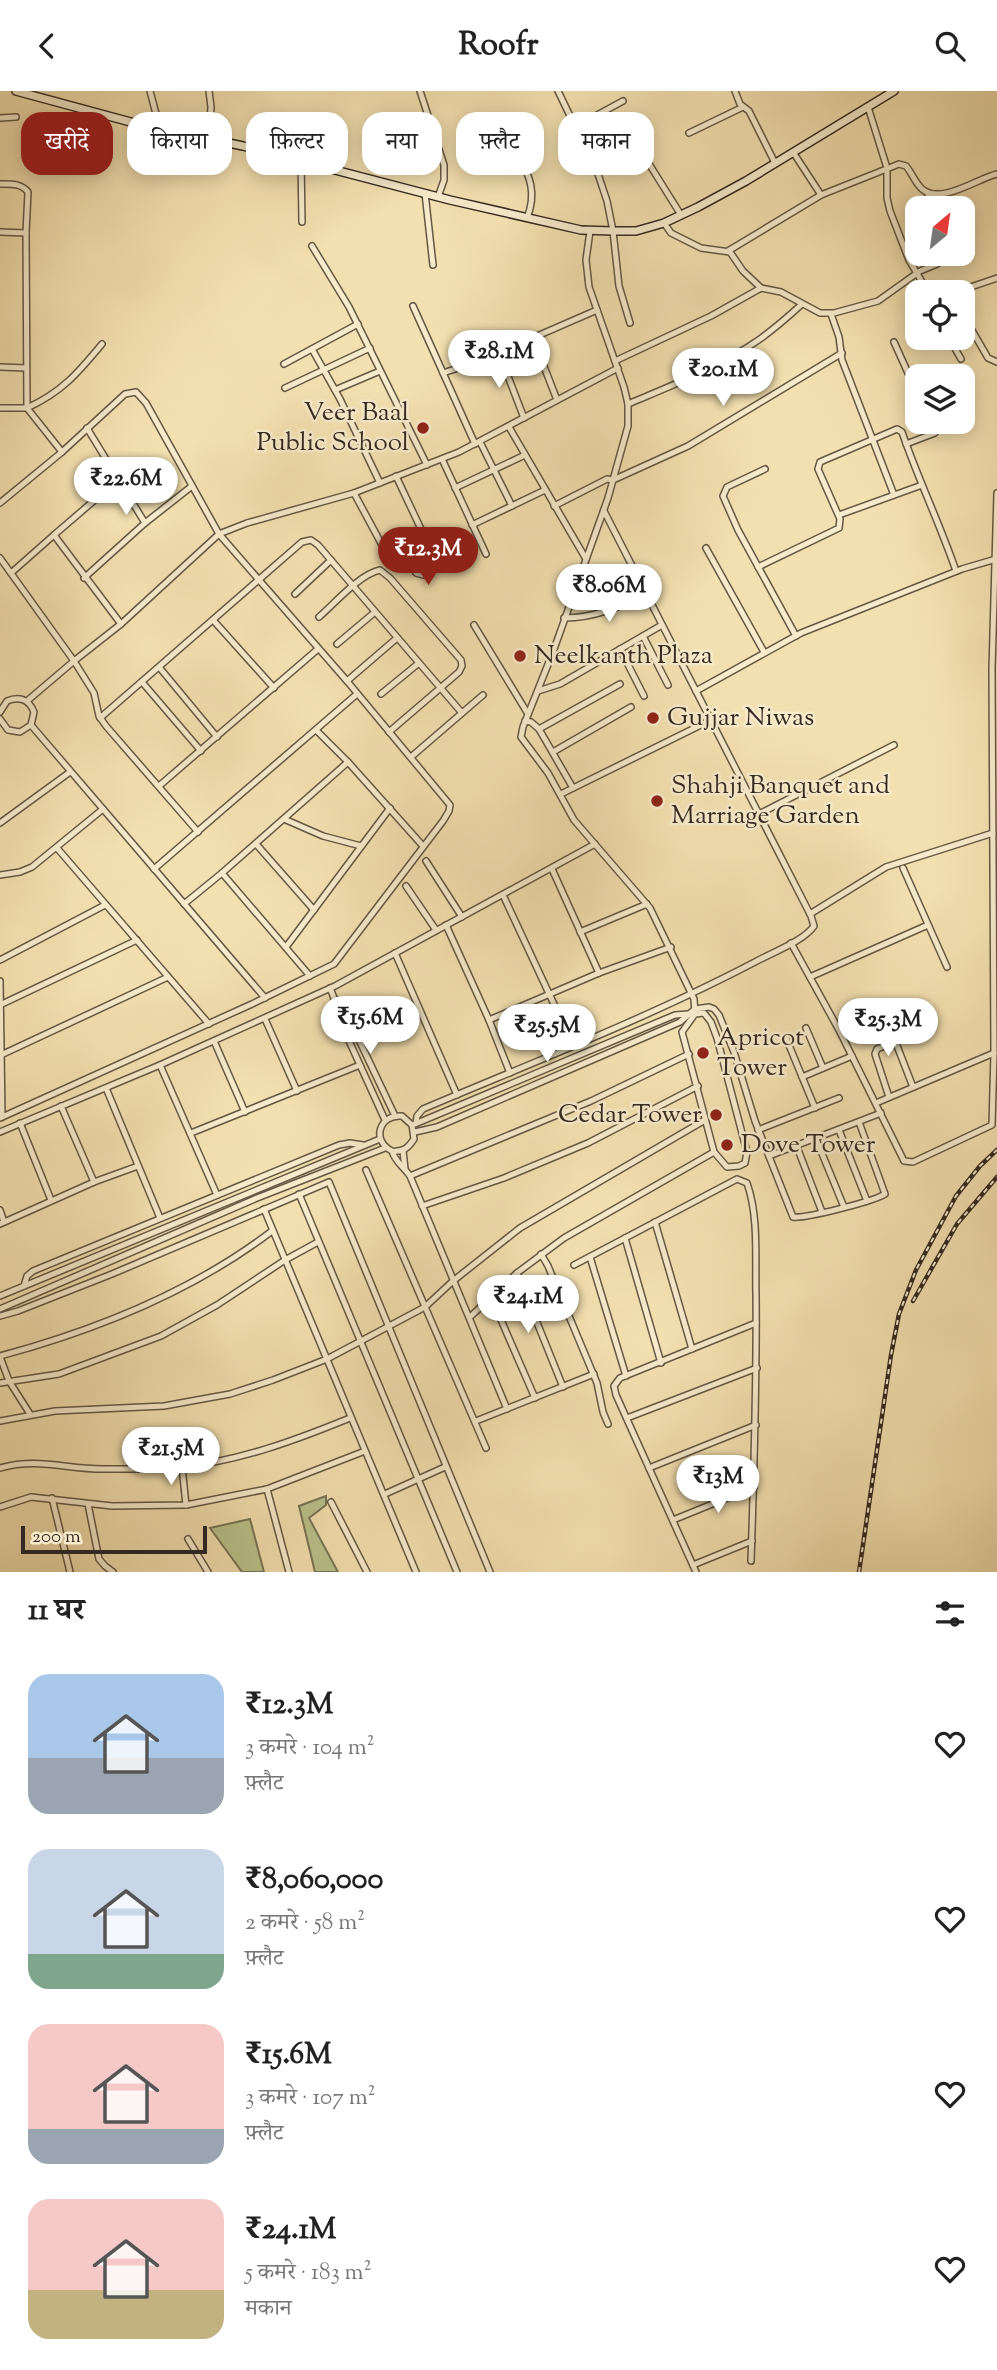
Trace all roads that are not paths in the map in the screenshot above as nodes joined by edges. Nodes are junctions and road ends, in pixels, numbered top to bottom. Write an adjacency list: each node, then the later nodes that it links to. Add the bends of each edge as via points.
1 (17, 91): 17 (main road)
2 (150, 91): 11 (street)
3 (209, 91): 12 (street)
4 (420, 91): 33 (street, via 444,165)
5 (558, 91): 13 (street)
6 (735, 91): 9 (street)
7 (894, 91): 10 (main road)
8 (623, 101): 14 (street)
9 (743, 106): 18 (street); 20 (street, via 750,111)
10 (868, 107): 19 (main road); 21 (street)
11 (156, 112)
12 (211, 112)
13 (568, 112)
14 (603, 112)
15 (16, 117): 16 (street)
16 (0, 118)
17 (127, 120)
18 (690, 133)
19 (793, 152): 20 (main road); 31 (street)
20 (775, 163): 34 (main road)
21 (887, 168): 30 (street, via 906,166); 31 (street); 46 (street, via 888,205)
22 (654, 172): 34 (street)
23 (348, 173): 29 (main road)
24 (997, 174): 30 (street, via 940,195)
25 (301, 175): 36 (street)
26 (527, 175): 35 (street, via 533,190)
27 (597, 175): 40 (street)
28 (0, 184): 41 (street, via 18,185 28,192)
29 (425, 193): 33 (main road); 44 (street)
30 (928, 193): 32 (street)
31 (821, 195): 43 (street)
32 (929, 196)
33 (438, 197): 35 (main road)
34 (681, 215): 37 (main road)
35 (527, 218): 38 (main road)
36 (302, 222)
37 (664, 223): 40 (main road); 43 (street, via 671,233 701,249)
38 (590, 231): 40 (main road); 53 (street, via 587,275)
39 (0, 232): 41 (street)
40 (613, 232): 55 (street)
41 (26, 233): 72 (street)
42 (312, 246): 56 (street)
43 (728, 251): 50 (street)
44 (433, 265)
45 (933, 266): 46 (street)
46 (918, 273): 48 (street); 54 (street, via 878,301)
47 (997, 278): 49 (street)
48 (922, 280)
49 (975, 286)
50 (761, 288): 51 (street); 67 (street)
51 (802, 304): 54 (street); 80 (street, via 737,353)
52 (413, 306): 76 (street)
53 (597, 310): 58 (street); 67 (street)
54 (831, 314): 65 (street)
55 (629, 323)
56 (358, 324): 61 (street); 62 (street)
57 (975, 336): 68 (street, via 988,358)
58 (534, 338): 64 (street); 79 (street)
59 (894, 342): 70 (street)
60 (102, 344): 82 (street, via 71,381)
61 (370, 348): 74 (street); 75 (street)
62 (312, 349): 69 (street); 74 (street)
63 (956, 350): 66 (street)
64 (499, 353): 76 (street); 83 (street)
65 (842, 353): 87 (street); 98 (street, via 688,446)
66 (961, 359)
67 (615, 361): 73 (street)
68 (997, 362)
69 (284, 364)
70 (905, 366)
71 (0, 367): 72 (street)
72 (26, 368): 82 (street)
73 (618, 368): 79 (street); 80 (street)
74 (323, 370): 77 (street); 78 (street)
75 (380, 371): 78 (street); 93 (street)
76 (443, 373): 88 (street)
77 (285, 388)
78 (335, 390): 99 (street)
79 (557, 400): 83 (street)
80 (628, 404): 98 (street, via 628,426)
81 (0, 408): 82 (street)
82 (27, 408): 90 (street)
83 (524, 418): 84 (street)
84 (509, 427): 88 (street); 91 (street)
85 (87, 428): 90 (street); 97 (street); 101 (street, via 125,394 136,392)
86 (931, 434): 89 (street)
87 (872, 438): 89 (street, via 900,429); 106 (street); 111 (street, via 818,465)
88 (477, 443): 92 (street); 94 (street)
89 (906, 444): 100 (street)
90 (62, 452): 107 (street)
91 (525, 455): 94 (street); 103 (street)
92 (442, 459): 93 (street); 102 (street)
93 (427, 465): 96 (street)
94 (494, 470): 102 (street); 108 (street)
95 (765, 470): 122 (street, via 723,493)
96 (396, 476): 99 (street); 104 (street, via 437,561 436,568 423,575 416,573 400,541 382,545)
97 (118, 480): 112 (street); 115 (street)
98 (612, 480): 109 (street); 110 (street)
99 (380, 483): 104 (street)
100 (922, 485): 106 (street); 123 (street)
101 (192, 486): 112 (street); 114 (street)
102 (455, 488): 113 (street)
103 (545, 490): 108 (street); 109 (street)
104 (354, 493): 114 (street)
105 (997, 493): 120 (street)
106 (894, 495): 111 (street)
107 (0, 503)
108 (512, 506): 113 (street)
109 (554, 506): 119 (street)
110 (604, 511): 119 (street); 129 (street)
111 (839, 515): 122 (street, via 841,524 835,531)
112 (145, 523): 125 (street)
113 (472, 525): 117 (street)
114 (219, 534): 126 (street); 134 (street)
115 (54, 535): 124 (street); 125 (street)
116 (706, 548): 143 (street)
117 (486, 554)
118 (0, 558): 124 (street)
119 (586, 559): 132 (street)
120 (996, 559): 123 (street); 188 (street)
121 (331, 560): 126 (street, via 314,541 306,540); 127 (street); 128 (street)
122 (758, 567): 138 (street)
123 (956, 571): 138 (street)
124 (10, 573): 144 (street)
125 (85, 578): 134 (street)
126 (259, 581): 133 (street); 141 (street)
127 (353, 587): 130 (street); 131 (street); 152 (street, via 380,570 390,578 462,663)
128 (295, 594)
129 (646, 594): 132 (street, via 597,615); 136 (street)
130 (375, 612): 139 (street); 140 (street)
131 (319, 617)
132 (564, 618): 153 (street)
133 (213, 620): 146 (street); 151 (street)
134 (121, 624): 144 (street)
135 (474, 625): 163 (street)
136 (662, 625): 137 (street); 154 (street)
137 (643, 636): 142 (street); 150 (street)
138 (796, 636): 143 (street)
139 (397, 638): 145 (street); 147 (street)
140 (337, 644)
141 (318, 649): 147 (street); 151 (street)
142 (620, 649): 153 (street, via 560,684); 158 (street)
143 (764, 652): 154 (street)
144 (74, 661): 159 (street); 164 (street, via 94,693)
145 (419, 663): 152 (street); 156 (street)
146 (159, 667): 148 (street); 172 (street)
147 (346, 681): 155 (street)
148 (142, 682): 164 (street); 174 (street)
149 (620, 684): 169 (street)
150 (668, 685)
151 (274, 688): 172 (street)
152 (441, 688): 162 (street); 171 (street)
153 (538, 691): 163 (street)
154 (695, 691): 166 (street)
155 (357, 694): 170 (street); 171 (street)
156 (381, 694)
157 (483, 695): 162 (street)
158 (644, 696)
159 (27, 701): 161 (street, via 13,698); 168 (street, via 34,712)
160 (631, 707): 175 (street)
161 (0, 712)
162 (462, 713): 176 (street)
163 (528, 714): 167 (street)
164 (100, 718): 179 (street)
165 (0, 719): 168 (street, via 14,732)
166 (711, 720): 180 (street); 184 (street)
167 (525, 721): 169 (street); 181 (street, via 522,742)
168 (31, 725): 178 (street)
169 (539, 729): 175 (street)
170 (316, 730): 177 (street); 187 (street)
171 (389, 731): 176 (street)
172 (217, 737): 174 (street)
173 (894, 745): 184 (street)
174 (201, 751): 179 (street)
175 (553, 752): 180 (street)
176 (411, 757): 192 (street, via 450,805)
177 (348, 762): 182 (street); 185 (street)
178 (70, 772): 183 (street); 186 (street)
179 (159, 786): 187 (street)
180 (573, 788): 181 (street)
181 (561, 794): 190 (street, via 569,812)
182 (390, 808): 191 (street); 192 (street)
183 (103, 809): 193 (street); 196 (street)
184 (759, 814): 206 (street)
185 (284, 819): 189 (street); 191 (street)
186 (0, 824)
187 (198, 832): 196 (street)
188 (993, 832): 206 (street, via 886,867); 218 (street)
189 (256, 843): 198 (street); 205 (street)
190 (595, 844): 197 (street); 203 (street)
191 (361, 846): 205 (street)
192 (423, 846): 222 (street, via 339,960)
193 (57, 848): 199 (street, via 26,871); 204 (street)
194 (426, 861): 207 (street)
195 (902, 868): 209 (street)
196 (154, 869): 202 (street)
197 (552, 869): 201 (street); 211 (street)
198 (222, 873): 202 (street); 214 (street)
199 (0, 875)
200 (405, 886): 210 (street)
201 (503, 895): 207 (street); 227 (street)
202 (184, 904): 228 (street)
203 (647, 904): 211 (street); 215 (street)
204 (105, 905): 212 (street); 217 (street)
205 (314, 909): 214 (street)
206 (810, 914): 213 (street, via 812,929)
207 (462, 917): 208 (street)
208 (446, 925): 210 (street); 233 (street)
209 (928, 925): 219 (street); 223 (street)
210 (436, 930): 216 (street)
211 (580, 932): 220 (street)
212 (136, 940): 221 (street); 230 (street)
213 (791, 943): 223 (street); 226 (street)
214 (286, 947): 222 (street)
215 (671, 947): 220 (street); 226 (street)
216 (396, 953): 225 (street); 254 (street)
217 (0, 960)
218 (995, 961): 241 (street)
219 (947, 967)
220 (599, 973): 227 (street)
221 (168, 977): 235 (street); 243 (street)
222 (310, 977): 228 (street)
223 (810, 977): 244 (street)
224 (0, 981): 230 (street)
225 (330, 988): 229 (street); 232 (street)
226 (692, 994): 231 (street); 240 (street)
227 (550, 996): 233 (street); 240 (street)
228 (264, 998): 235 (street)
229 (334, 998): 246 (street); 262 (street, via 343,1006)
230 (0, 1005): 243 (street)
231 (692, 1012): 242 (street, via 682,1032); 268 (street, via 665,1018); 268 (street, via 680,1022 437,1127); 269 (street, via 709,1007 719,1015); 279 (street, via 708,1017 717,1038 747,1152 745,1163 727,1167)
232 (265, 1019): 238 (street); 253 (street)
233 (489, 1020): 248 (street)
234 (887, 1020): 239 (street)
235 (209, 1024): 263 (street)
236 (806, 1028): 247 (street)
237 (786, 1038): 249 (street)
238 (214, 1041): 245 (street); 260 (street)
239 (896, 1041): 251 (street); 255 (street, via 875,1054)
240 (573, 1045): 248 (street)
241 (994, 1053): 251 (street); 261 (street, via 992,1125 909,1163 901,1156)
242 (689, 1054): 250 (street); 284 (street)
243 (1, 1055): 263 (street)
244 (852, 1055): 247 (street); 257 (street)
245 (160, 1065): 252 (street); 272 (street)
246 (360, 1065): 253 (street); 265 (street)
247 (823, 1068): 249 (street)
248 (510, 1073): 254 (street)
249 (802, 1077): 259 (street)
250 (698, 1086): 264 (street); 290 (street, via 588,1143)
251 (913, 1087): 255 (street)
252 (106, 1088): 258 (street); 281 (street)
253 (297, 1091): 260 (street)
254 (457, 1095): 268 (street, via 423,1109)
255 (889, 1097): 257 (street)
256 (839, 1098): 259 (street)
257 (876, 1103): 261 (street)
258 (61, 1106): 267 (street); 285 (street)
259 (815, 1108): 269 (street)
260 (245, 1112): 272 (street)
261 (881, 1113): 266 (street)
262 (394, 1116): 265 (street); 268 (street)
263 (1, 1118)
264 (705, 1120): 279 (street); 306 (street, via 520,1228)
265 (385, 1121): 273 (street, via 379,1129)
266 (859, 1122): 270 (street); 289 (street, via 886,1191)
267 (20, 1123): 271 (street); 288 (street)
268 (414, 1127): 278 (street, via 414,1139)
269 (758, 1130): 280 (street)
270 (839, 1130): 274 (street); 289 (street)
271 (0, 1132)
272 (191, 1133): 287 (street)
273 (380, 1139): 275 (street); 277 (street)
274 (816, 1139): 276 (street); 291 (street)
275 (363, 1145): 287 (street, via 339,1145); 307 (street)
276 (797, 1147): 280 (street); 294 (street)
277 (388, 1150): 278 (street); 282 (street); 311 (street, via 257,1198)
278 (403, 1151): 282 (street)
279 (714, 1153): 301 (street)
280 (769, 1156): 294 (street, via 793,1217)
281 (138, 1165): 285 (street); 295 (street)
282 (405, 1169): 284 (street)
283 (366, 1170): 310 (street)
284 (410, 1177): 290 (street)
285 (94, 1182): 288 (street)
286 (299, 1194): 292 (street); 300 (street); 315 (street, via 330,1182)
287 (217, 1195): 295 (street)
288 (51, 1201): 297 (street)
289 (867, 1201): 291 (street)
290 (422, 1206): 306 (street)
291 (844, 1207): 294 (street)
292 (264, 1209): 298 (street); 312 (street)
293 (0, 1210): 297 (street)
294 (822, 1212)
295 (160, 1218): 307 (street, via 33,1271)
296 (655, 1222): 299 (street); 314 (street, via 737,1179 747,1183 754,1230); 317 (street)
297 (2, 1223)
298 (272, 1231): 303 (street); 318 (street, via 233,1259 132,1312)
299 (625, 1238): 302 (street); 320 (street)
300 (318, 1242): 303 (street); 316 (street)
301 (541, 1254): 305 (street); 322 (street)
302 (590, 1257): 304 (street); 323 (street)
303 (285, 1260): 319 (street); 324 (street, via 161,1336 59,1374)
304 (574, 1265)
305 (517, 1273): 309 (street); 326 (street)
306 (453, 1281): 310 (street); 313 (street)
307 (24, 1286): 308 (street)
308 (0, 1296)
309 (491, 1297): 313 (street); 327 (street)
310 (425, 1307): 315 (street); 333 (street)
311 (0, 1309)
312 (0, 1316)
313 (470, 1317): 328 (street)
314 (756, 1323): 317 (street); 321 (street)
315 (389, 1327): 316 (street); 339 (street)
316 (362, 1342): 319 (street); 342 (street)
317 (692, 1349): 320 (street)
318 (0, 1357): 324 (street)
319 (327, 1359): 329 (street, via 230,1394 164,1406); 330 (street)
320 (661, 1363): 323 (street)
321 (757, 1368): 331 (street); 335 (street)
322 (594, 1374): 326 (street); 334 (street)
323 (626, 1376): 331 (street, via 614,1386)
324 (9, 1381): 325 (street); 329 (street)
325 (0, 1383)
326 (563, 1387): 327 (street)
327 (535, 1398): 328 (street)
328 (507, 1409): 333 (street)
329 (30, 1414): 332 (street)
330 (350, 1417): 337 (street); 338 (street, via 289,1443)
331 (627, 1418): 341 (street)
332 (0, 1421)
333 (475, 1421): 336 (street)
334 (608, 1424)
335 (757, 1425): 341 (street); 343 (street)
336 (486, 1448)
337 (365, 1451): 344 (street); 345 (street)
338 (182, 1467): 340 (street, via 99,1469 42,1462); 349 (street)
339 (445, 1467): 342 (street); 363 (street)
340 (0, 1468)
341 (649, 1468): 351 (street)
342 (418, 1479): 345 (street); 362 (street)
343 (754, 1487): 351 (street); 353 (street)
344 (267, 1489): 349 (street); 359 (street)
345 (385, 1494): 361 (street)
346 (52, 1498): 348 (street); 350 (street, via 25,1498); 356 (street)
347 (331, 1502): 360 (street)
348 (88, 1504): 349 (street); 357 (street, via 99,1559)
349 (186, 1505)
350 (0, 1507)
351 (673, 1520): 355 (street)
352 (188, 1539): 358 (street)
353 (752, 1541): 354 (street); 355 (street)
354 (751, 1561)
355 (693, 1565): 364 (street)
356 (70, 1572)
357 (113, 1572)
358 (208, 1572)
359 (289, 1572)
360 (367, 1572)
361 (416, 1572)
362 (457, 1572)
363 (490, 1572)
364 (696, 1572)

